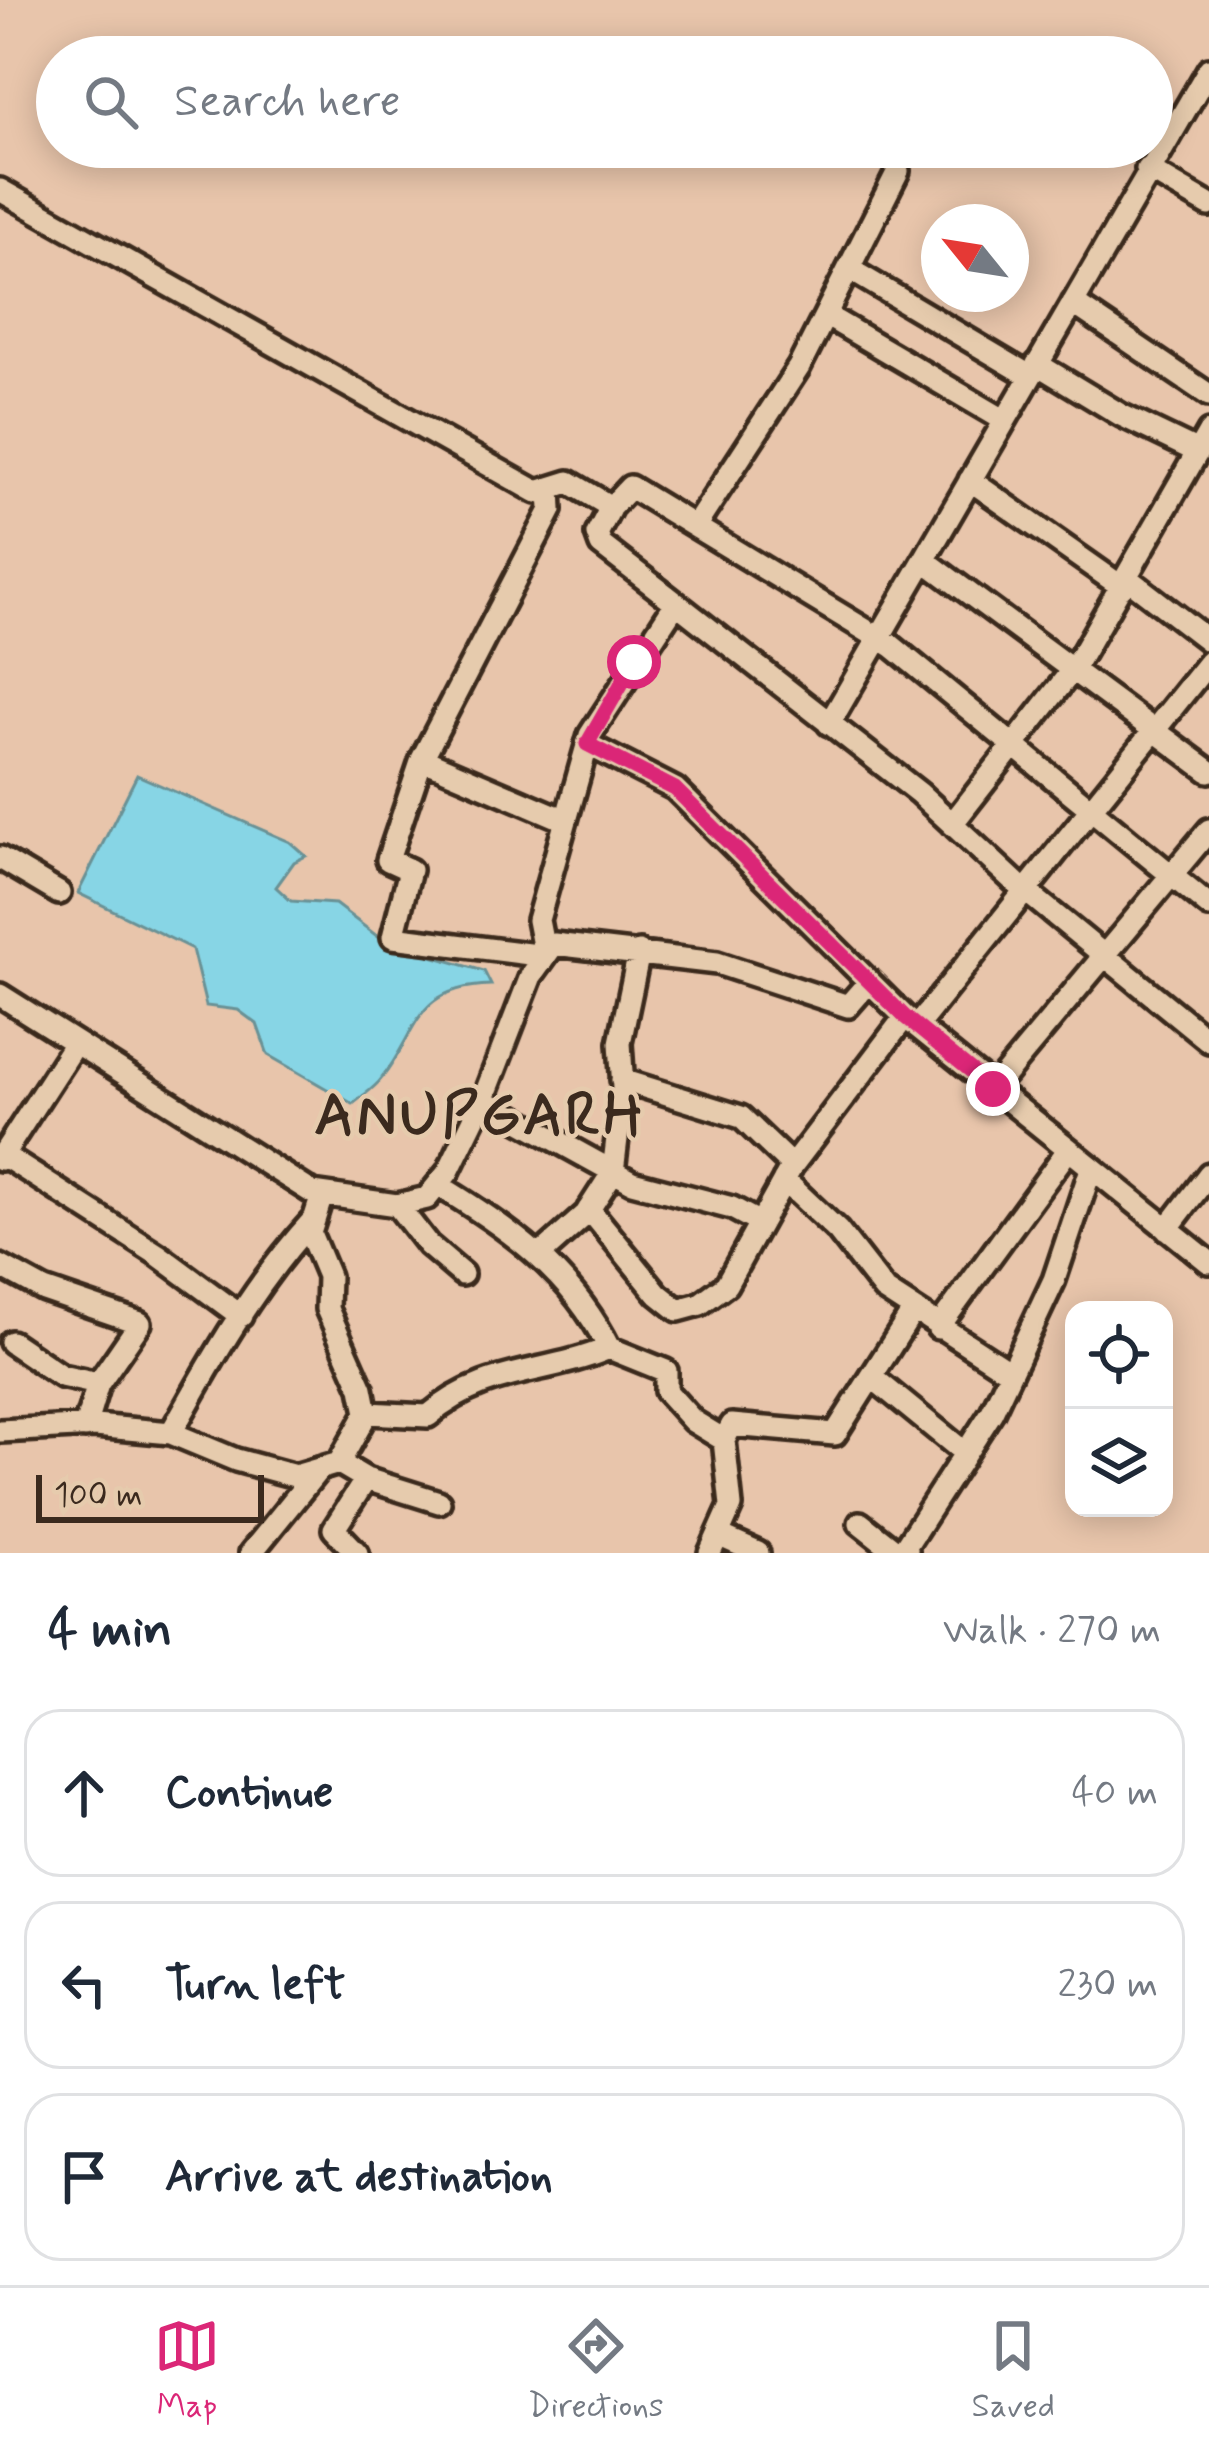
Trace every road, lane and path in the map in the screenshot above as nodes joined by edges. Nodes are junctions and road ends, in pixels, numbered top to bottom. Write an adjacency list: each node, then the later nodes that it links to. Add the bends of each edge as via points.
1 (1209, 69): 2 (street)
2 (1173, 128)
3 (1148, 169): 6 (street); 8 (street)
4 (898, 171): 7 (street)
5 (0, 190): 15 (street, via 537,492)
6 (1209, 205)
7 (851, 270): 9 (street); 10 (street)
8 (1073, 302): 10 (street); 11 (street)
9 (826, 316): 12 (street); 17 (street)
10 (1034, 370): 12 (street); 13 (street, via 1120,415)
11 (1209, 395)
12 (1004, 420): 14 (street)
13 (1203, 442): 19 (street)
14 (970, 480): 18 (street); 19 (street)
15 (550, 488): 16 (street, via 569,482); 29 (street, via 551,510)
16 (611, 507): 17 (street, via 630,487); 20 (street, via 597,534 601,545)
17 (696, 525): 21 (street)
18 (924, 560): 21 (street); 24 (street)
19 (1124, 583): 22 (street); 24 (street)
20 (676, 603): 25 (street); 27 (street)
21 (882, 639): 25 (street); 28 (street)
22 (1209, 641)
23 (1209, 662): 26 (street)
24 (1074, 668): 26 (street); 28 (street)
25 (829, 724): 33 (street)
26 (1155, 728): 30 (street); 31 (street)
27 (587, 744): 32 (street); 43 (street, via 675,789)
28 (1014, 751): 31 (street); 33 (street)
29 (422, 759): 32 (street); 42 (street, via 388,860 410,870 393,938)
30 (1209, 771)
31 (1089, 812): 36 (street); 37 (street)
32 (566, 820): 42 (street, via 538,920)
33 (952, 824): 37 (street)
34 (1209, 830): 36 (street)
35 (0, 859): 38 (street)
36 (1172, 876): 39 (street); 41 (street)
37 (1027, 891): 41 (street); 45 (street)
38 (59, 893)
39 (1209, 906)
40 (640, 952): 42 (street, via 554,944); 43 (street, via 717,963 848,1006); 48 (street, via 620,1043)
41 (1105, 955): 46 (street); 49 (street)
42 (545, 956): 50 (street)
43 (869, 982): 45 (street)
44 (0, 995): 47 (street)
45 (911, 1022): 49 (street); 55 (street)
46 (1209, 1041)
47 (76, 1043): 52 (street); 59 (street)
48 (622, 1080): 54 (street); 55 (street, via 741,1117)
49 (993, 1089): 51 (street)
50 (483, 1100): 54 (street); 57 (street)
51 (1068, 1150): 53 (street); 69 (street)
52 (2, 1157): 68 (street)
53 (1091, 1168): 62 (street); 72 (street, via 1054,1280)
54 (614, 1172): 60 (street); 61 (street)
55 (788, 1173): 61 (street); 67 (street, via 884,1290)
56 (1209, 1174): 62 (street)
57 (438, 1185): 58 (street, via 427,1198); 63 (street)
58 (397, 1205): 59 (street); 66 (street)
59 (319, 1206): 68 (street); 75 (street, via 310,1233 328,1276 327,1309)
60 (589, 1209): 61 (street, via 678,1310 726,1286); 63 (street)
61 (760, 1223)
62 (1167, 1229): 64 (street)
63 (539, 1256): 71 (street, via 586,1301)
64 (1209, 1262)
65 (0, 1266): 74 (street, via 140,1323)
66 (462, 1274)
67 (913, 1311): 69 (street); 73 (street)
68 (241, 1316): 78 (street)
69 (938, 1328): 72 (street)
70 (10, 1342): 74 (street, via 61,1376)
71 (609, 1348): 75 (street, via 459,1390 428,1416); 79 (street, via 666,1371 666,1391)
72 (1010, 1372): 80 (street)
73 (872, 1378): 79 (street, via 835,1434 750,1424 732,1425); 80 (street)
74 (98, 1384): 76 (street)
75 (367, 1413): 81 (street)
76 (86, 1427): 77 (street); 78 (street)
77 (0, 1431)
78 (171, 1433): 81 (street, via 296,1476)
79 (724, 1440): 85 (street, via 731,1506)
80 (965, 1453): 89 (street)
81 (329, 1466): 82 (street); 86 (street)
82 (366, 1479): 83 (street); 87 (street, via 334,1529)
83 (439, 1502)
84 (860, 1523): 89 (street)
85 (715, 1545): 88 (street)
86 (251, 1553)
87 (357, 1553)
88 (758, 1553)
89 (902, 1553)

